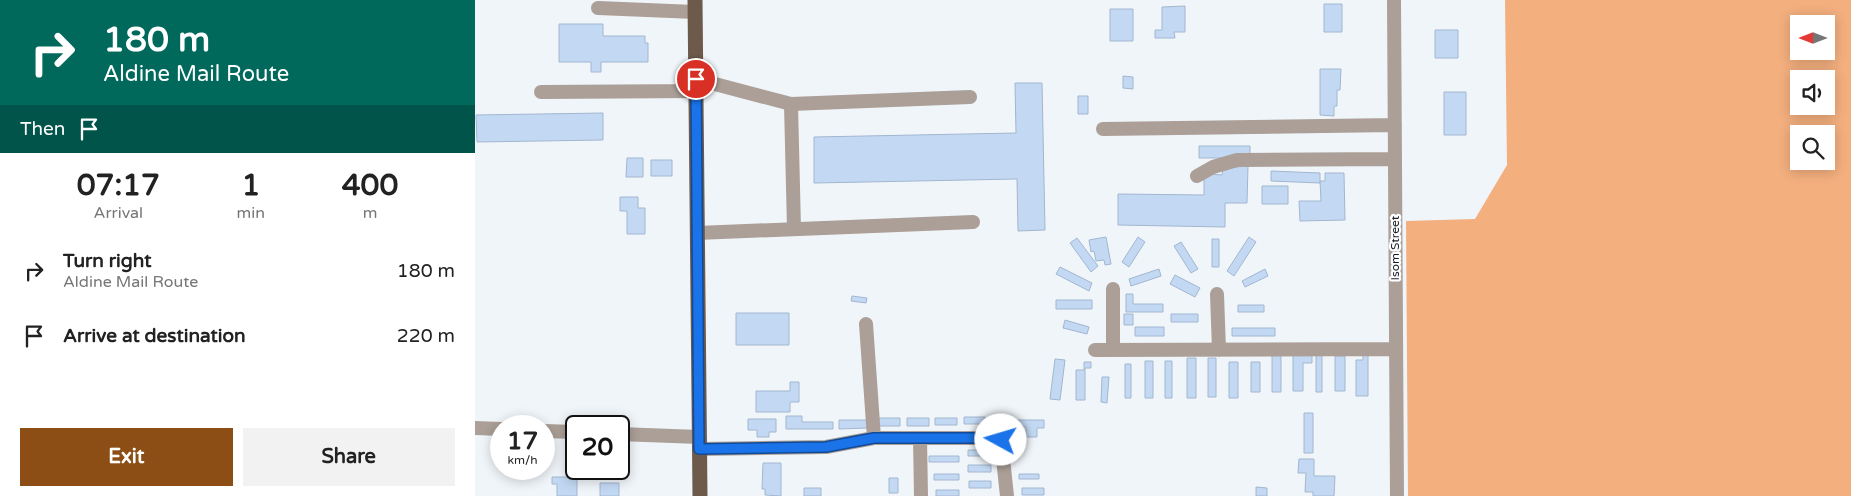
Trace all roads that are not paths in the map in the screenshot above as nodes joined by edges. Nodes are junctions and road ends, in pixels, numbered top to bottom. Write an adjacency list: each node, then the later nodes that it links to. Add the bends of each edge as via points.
1 (1394, 0): 8 (street, Isom Street)
2 (695, 6): 3 (street); 4 (main road)
3 (598, 8)
4 (696, 85): 5 (street); 7 (street); 14 (main road)
5 (541, 92)
6 (970, 97): 7 (street)
7 (791, 104): 13 (street)
8 (1395, 125): 9 (street); 10 (street, Isom Street)
9 (1103, 129)
10 (1395, 159): 11 (street, via 1237,160); 18 (street, Isom Street)
11 (1197, 176)
12 (973, 222): 13 (street)
13 (795, 229): 14 (street)
14 (697, 233): 27 (main road)
15 (1113, 289): 20 (street)
16 (1217, 294): 21 (street)
17 (866, 324): 25 (street)
18 (1396, 349): 21 (street); 31 (street, Isom Street)
19 (1095, 350): 20 (street)
20 (1113, 350): 21 (street)
21 (1219, 350)
22 (475, 428): 23 (street)
23 (490, 429)
24 (630, 435): 27 (street)
25 (874, 438): 26 (street); 27 (street, via 826,447)
26 (920, 438): 29 (street); 30 (street, via 1001,440)
27 (699, 443): 28 (main road)
28 (700, 496)
29 (921, 496)
30 (1007, 496)
31 (1397, 496)

